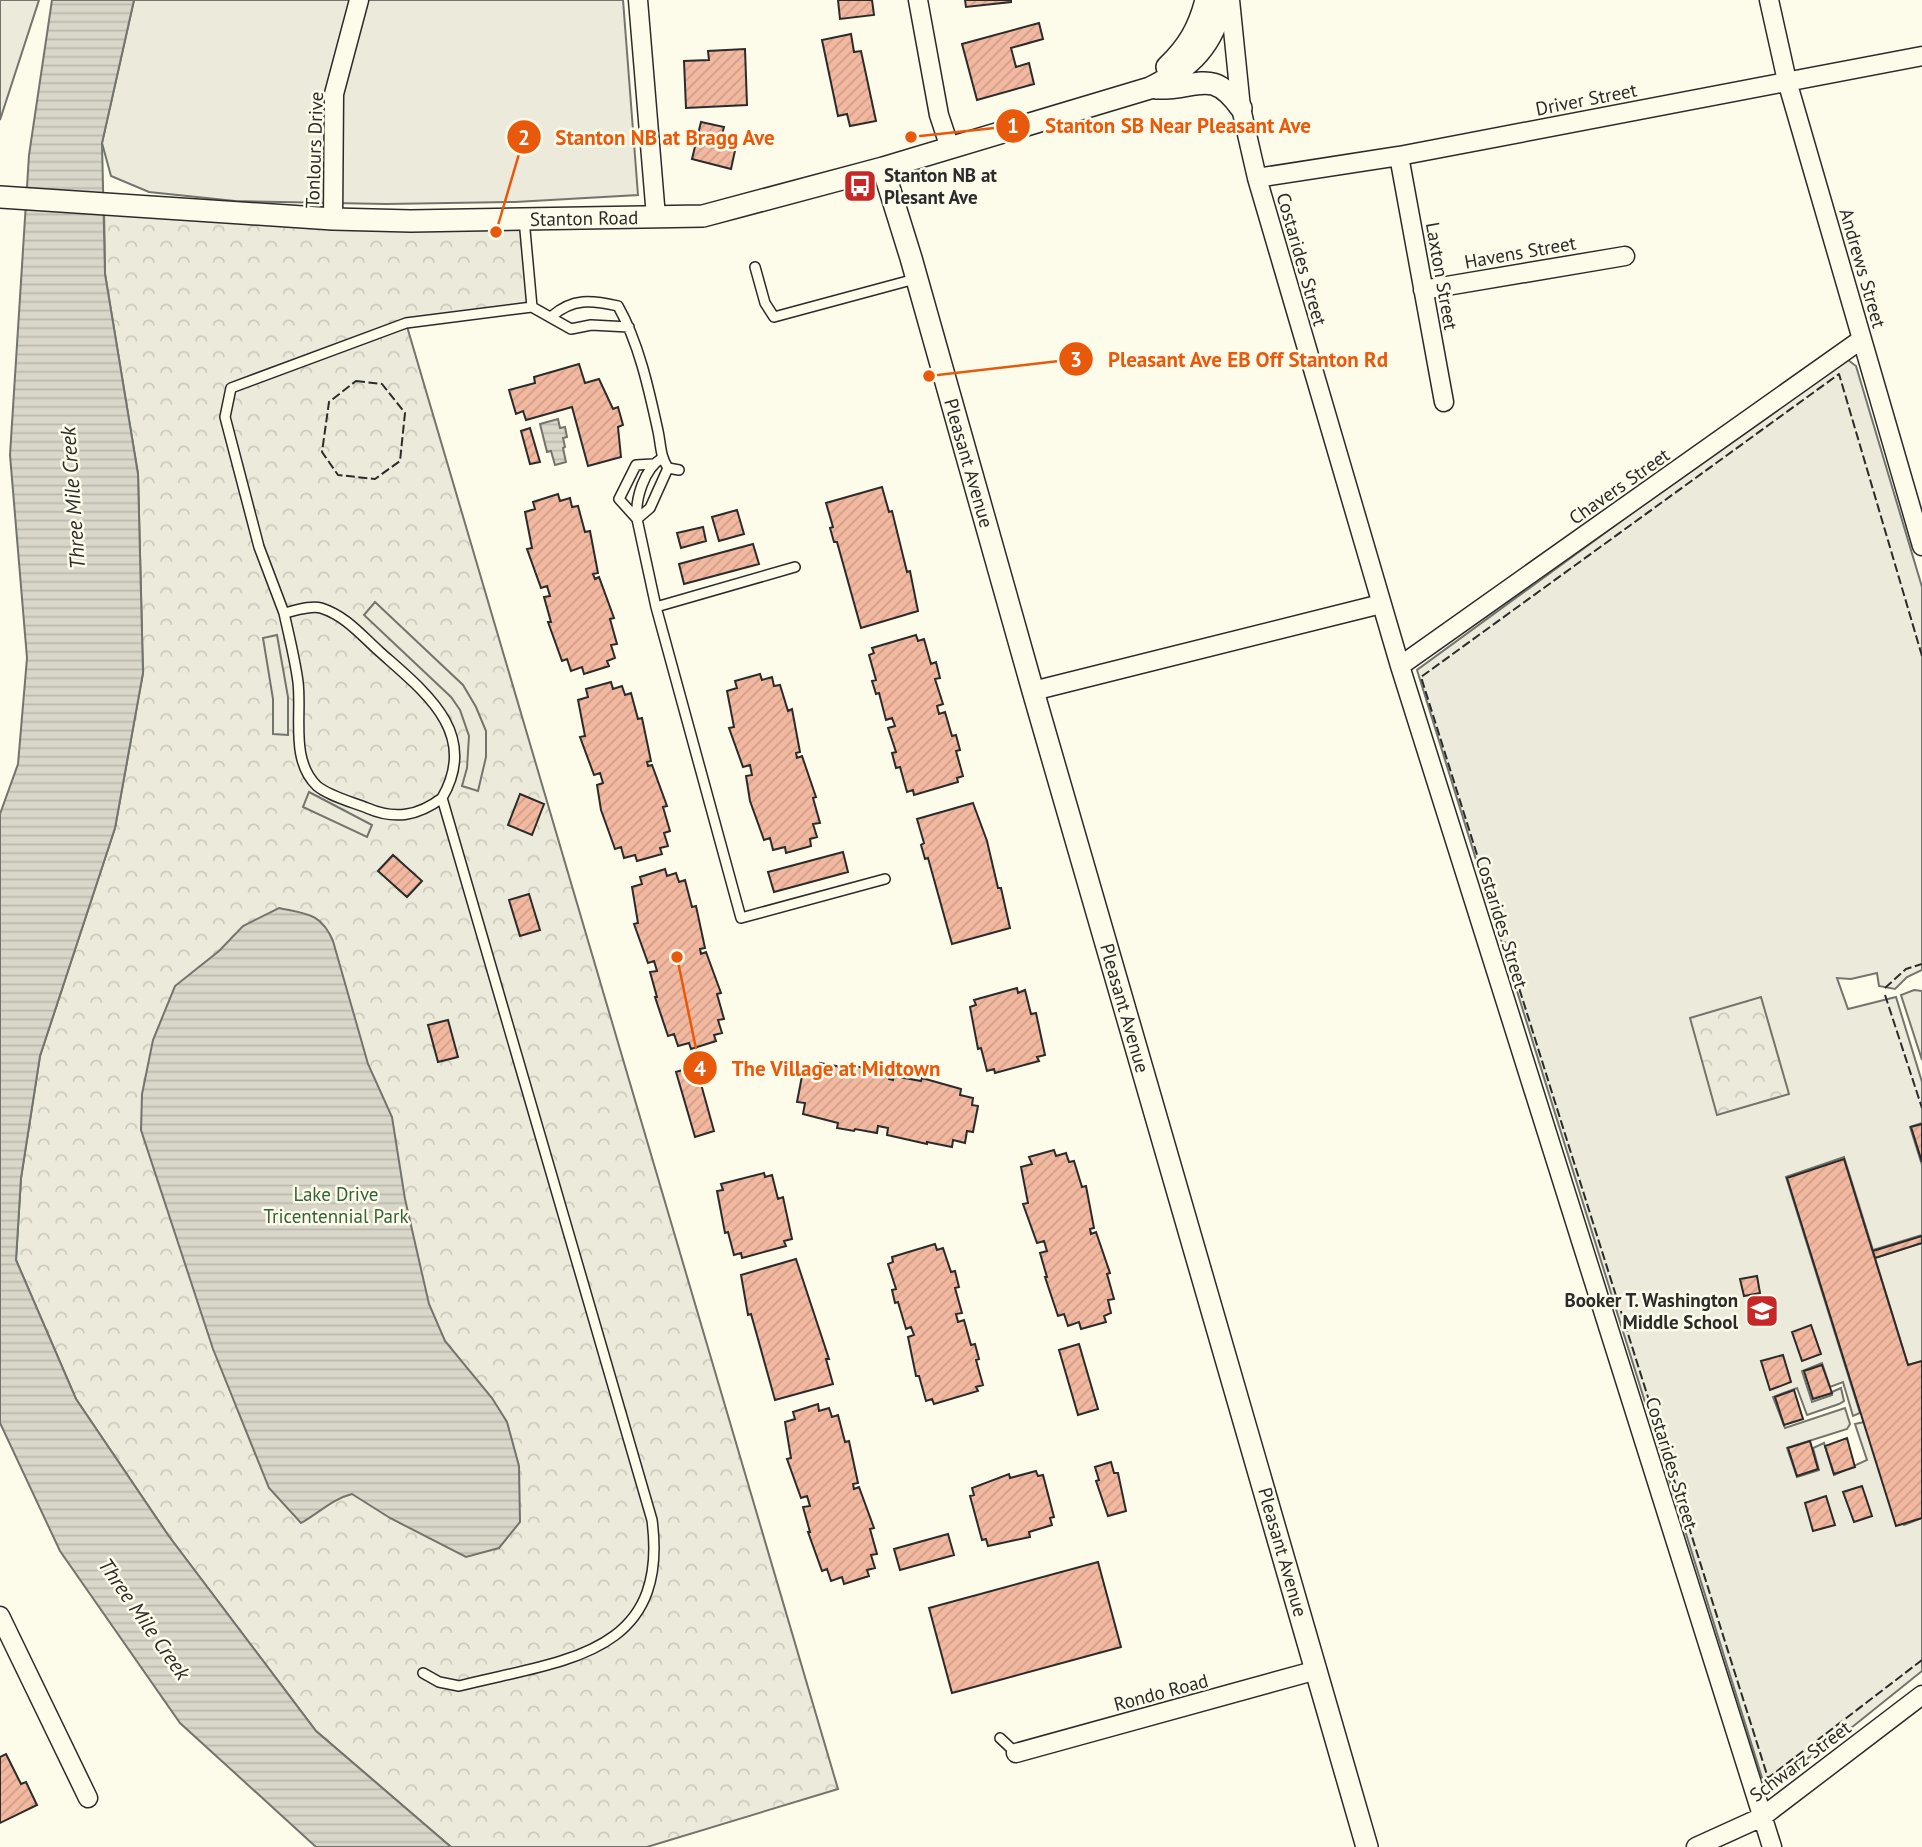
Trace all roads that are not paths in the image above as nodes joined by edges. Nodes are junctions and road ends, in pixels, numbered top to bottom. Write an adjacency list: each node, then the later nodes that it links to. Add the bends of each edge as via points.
1 (359, 0): 18 (street, Tonlours Drive, via 334,94)
2 (638, 0): 17 (street)
3 (918, 0): 12 (street, via 939,115)
4 (1206, 0): 10 (street, via 1184,51)
5 (1223, 0): 10 (street, Stanton Road, via 1207,46 1187,67)
6 (1230, 0): 11 (street, Costarides Street)
7 (1769, 0): 9 (street, Andrews Street)
8 (1922, 56): 9 (street, Driver Street)
9 (1787, 81): 13 (street, Driver Street); 27 (street, Andrews Street)
10 (1150, 88): 11 (street, Stanton Road, via 1215,82); 12 (street, Stanton Road)
11 (1241, 108): 15 (street, Costarides Street)
12 (950, 148): 14 (street, Stanton Road)
13 (1399, 156): 15 (street, Driver Street); 23 (street, Laxton Street)
14 (883, 168): 17 (street, Stanton Road, via 702,216); 22 (street, Pleasant Avenue)
15 (1257, 178): 35 (street, Costarides Street)
16 (0, 197): 18 (street, Stanton Road)
17 (656, 217): 19 (street, Stanton Road)
18 (333, 219): 19 (street, Stanton Road)
19 (524, 219): 24 (lane)
20 (1625, 256): 23 (street, Havens Street)
21 (755, 267): 22 (lane, via 765,303 775,317)
22 (917, 279): 39 (street, Pleasant Avenue)
23 (1423, 290): 28 (street, Laxton Street)
24 (532, 307): 25 (lane); 37 (lane, via 406,323 231,388 225,416 259,547)
25 (552, 316): 26 (lane, via 571,329); 26 (lane, via 568,303 594,300 618,306)
26 (629, 327): 29 (lane, via 659,434)
27 (1862, 339): 33 (street, Andrews Street); 38 (street, Chavers Street)
28 (1444, 402)
29 (657, 461): 30 (lane); 32 (lane, via 636,506); 32 (lane, via 636,465 619,499)
30 (668, 468): 31 (lane); 32 (lane, via 650,508)
31 (679, 470)
32 (637, 519): 36 (lane)
33 (1922, 547)
34 (795, 567): 36 (lane)
35 (1381, 604): 38 (street, Costarides Street); 39 (street)
36 (656, 607): 41 (lane, via 741,918)
37 (284, 613): 40 (lane, via 318,607 349,621 445,715 455,751 453,779); 40 (lane, via 298,682 300,751 307,773 319,788 375,811 405,815 425,811)
38 (1400, 666): 49 (street, Costarides Street)
39 (1033, 691): 43 (street, Pleasant Avenue)
40 (442, 798): 44 (lane, via 656,1545 647,1600 607,1642 582,1654 459,1686)
41 (885, 879)
42 (0, 1616): 48 (street)
43 (1317, 1670): 47 (street, Rondo Road); 50 (street, Pleasant Avenue)
44 (423, 1673)
45 (1922, 1695): 49 (street, Schwarz Street)
46 (1000, 1738): 47 (lane)
47 (1016, 1754)
48 (88, 1798)
49 (1762, 1816): 51 (street, Schwarz Street); 52 (street, Costarides Street)
50 (1367, 1847)
51 (1696, 1847)
52 (1772, 1847)

